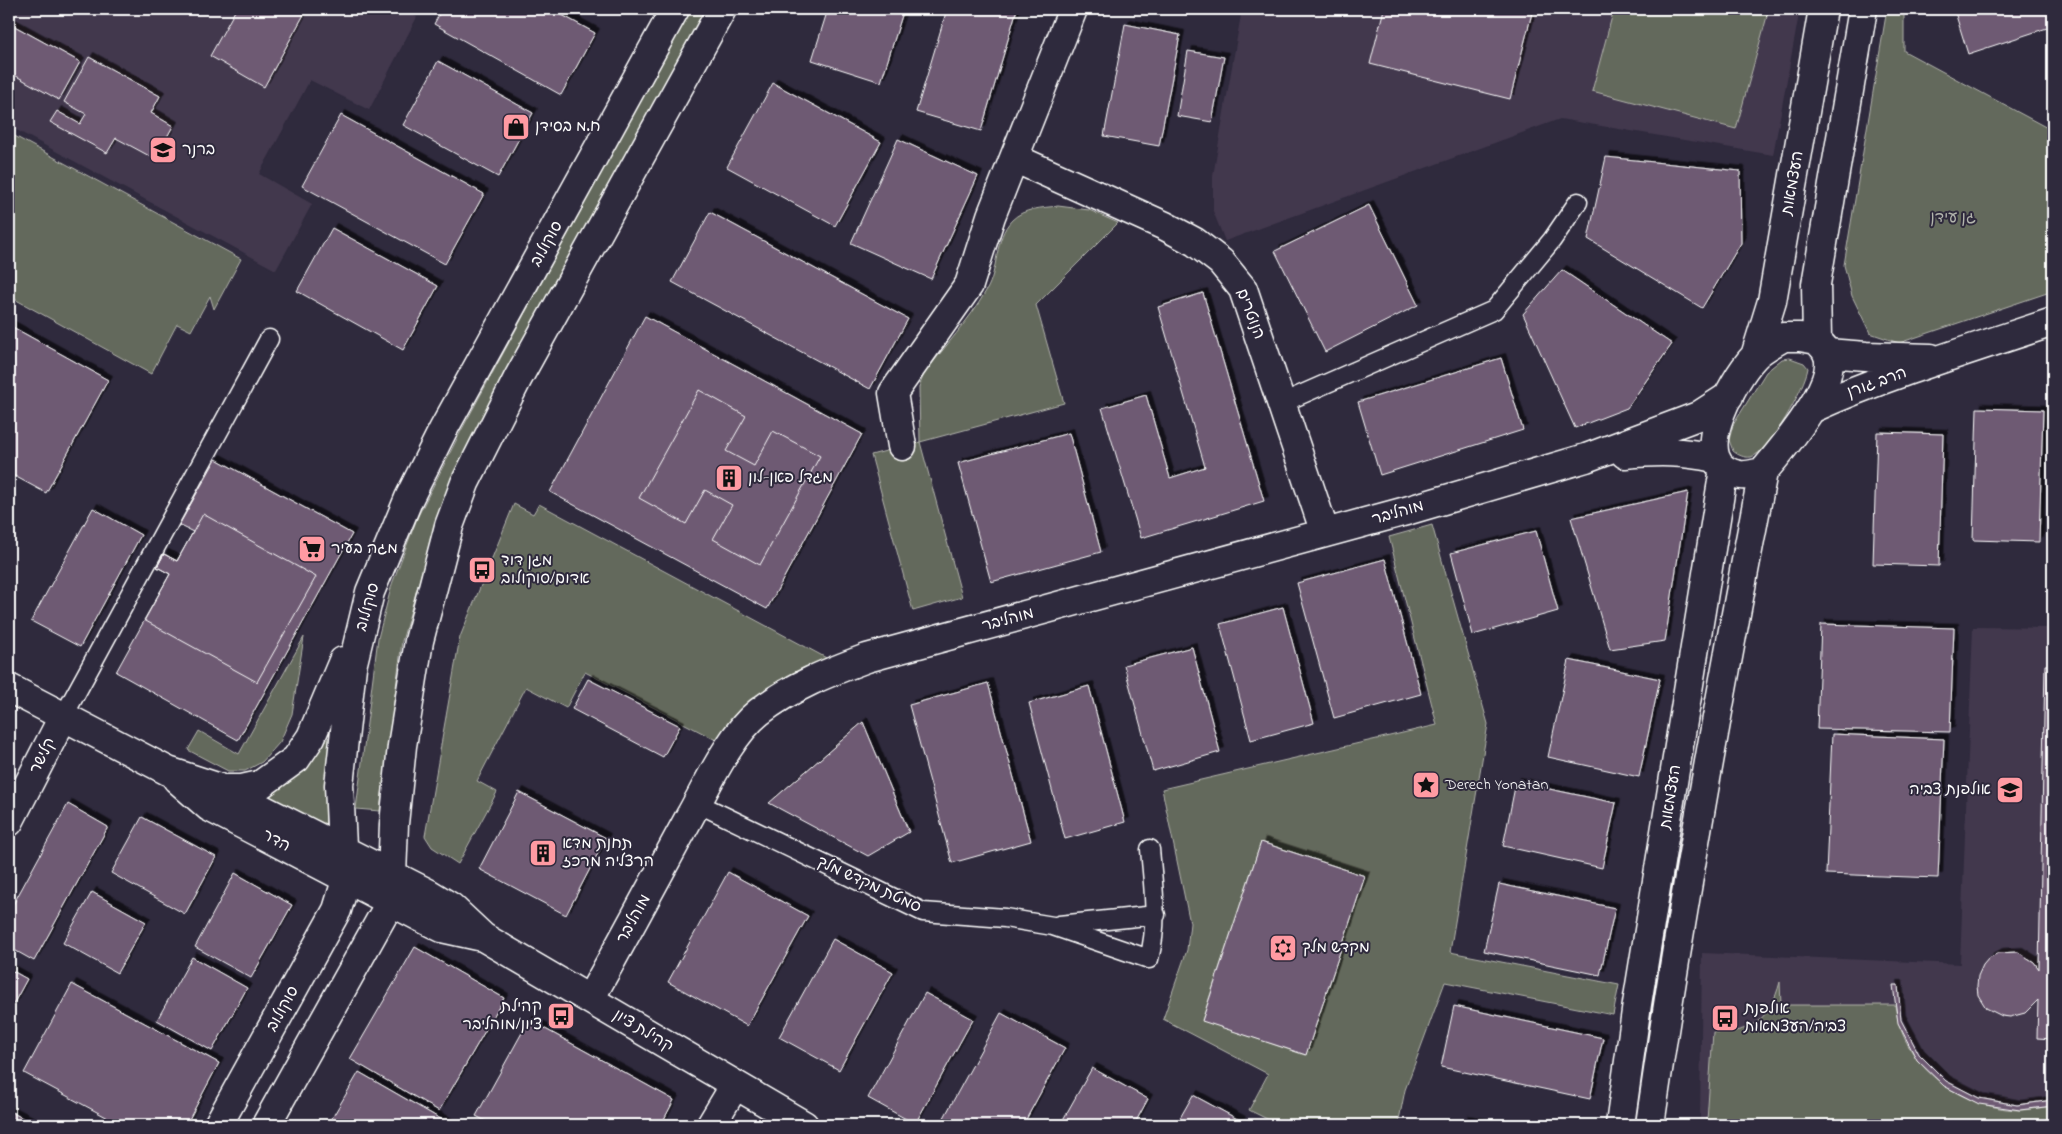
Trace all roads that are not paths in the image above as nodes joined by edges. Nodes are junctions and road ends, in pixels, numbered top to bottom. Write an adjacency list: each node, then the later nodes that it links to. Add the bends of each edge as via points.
1 (675, 9): 21 (street, סוקולוב, via 443,430 409,498)
2 (722, 9): 30 (street, via 518,378 465,483 448,526 419,641 402,746 394,824)
3 (1073, 9): 6 (street)
4 (1823, 9): 11 (street, העצמאות, via 1772,301)
5 (1863, 9): 10 (street, via 1816,284)
6 (1014, 158): 14 (street, הנוטרים, via 1165,226 1195,242 1221,262 1243,289); 16 (street, via 969,285 893,392)
7 (1578, 202): 14 (lane, via 1552,240 1494,310)
8 (2053, 322): 12 (street, הרב גורן)
9 (269, 339): 23 (lane)
10 (1822, 346): 11 (street, הרב גורן, via 1800,337 1783,338); 12 (street, הרב גורן, via 1866,356); 15 (street, via 1828,367 1825,382)
11 (1755, 356): 13 (street, העצמאות)
12 (1945, 358): 15 (street, הרב גורן)
13 (1729, 396): 17 (street, מוהליבר, via 1698,416); 18 (street, העצמאות, via 1713,440)
14 (1282, 403): 20 (street, הנוטרים)
15 (1811, 409): 19 (street)
16 (902, 446)
17 (1586, 458): 18 (street, מוהליבר, via 1658,451 1682,452); 20 (street, מוהליבר)
18 (1719, 463): 19 (street, מוהליבר, via 1740,475); 42 (street, העצמאות)
19 (1763, 472): 43 (street, העצמאות, via 1665,1017)
20 (1326, 533): 26 (street, מוהליבר, via 867,658 822,674 758,713 741,730)
21 (370, 592): 25 (street, via 312,737 296,759 260,785); 29 (street, סוקולוב, via 352,668 341,753)
22 (9, 688): 23 (street, הדר)
23 (63, 717): 24 (street, הדר); 27 (street, קלישר)
24 (168, 771): 25 (street, הדר); 31 (street, הדר, via 210,806)
25 (223, 789): 29 (street, הדר)
26 (698, 803): 34 (lane, סמטת מקדש מלך, via 923,912 1006,918); 36 (street, מוהליבר)
27 (9, 822)
28 (1150, 849): 33 (lane, סמטת מקדש מלך)
29 (342, 850): 30 (street, קהילת ציון); 31 (street, סוקולוב)
30 (393, 874): 32 (street); 35 (street, קהילת ציון, via 451,907)
31 (344, 877): 32 (street, הדר); 38 (street, סוקולוב, via 337,910)
32 (390, 901): 35 (street, קהילת ציון, via 442,928); 39 (street)
33 (1156, 915): 34 (lane, סמטת מקדש מלך); 34 (lane, סמטת מקדש מלך, via 1149,958)
34 (1053, 926)
35 (483, 937): 36 (street, קהילת ציון)
36 (590, 999): 37 (street, קהילת ציון)
37 (735, 1085): 40 (street); 41 (street, קהילת ציון)
38 (218, 1125)
39 (266, 1125)
40 (711, 1125)
41 (804, 1125)
42 (1620, 1125)
43 (1650, 1125)

